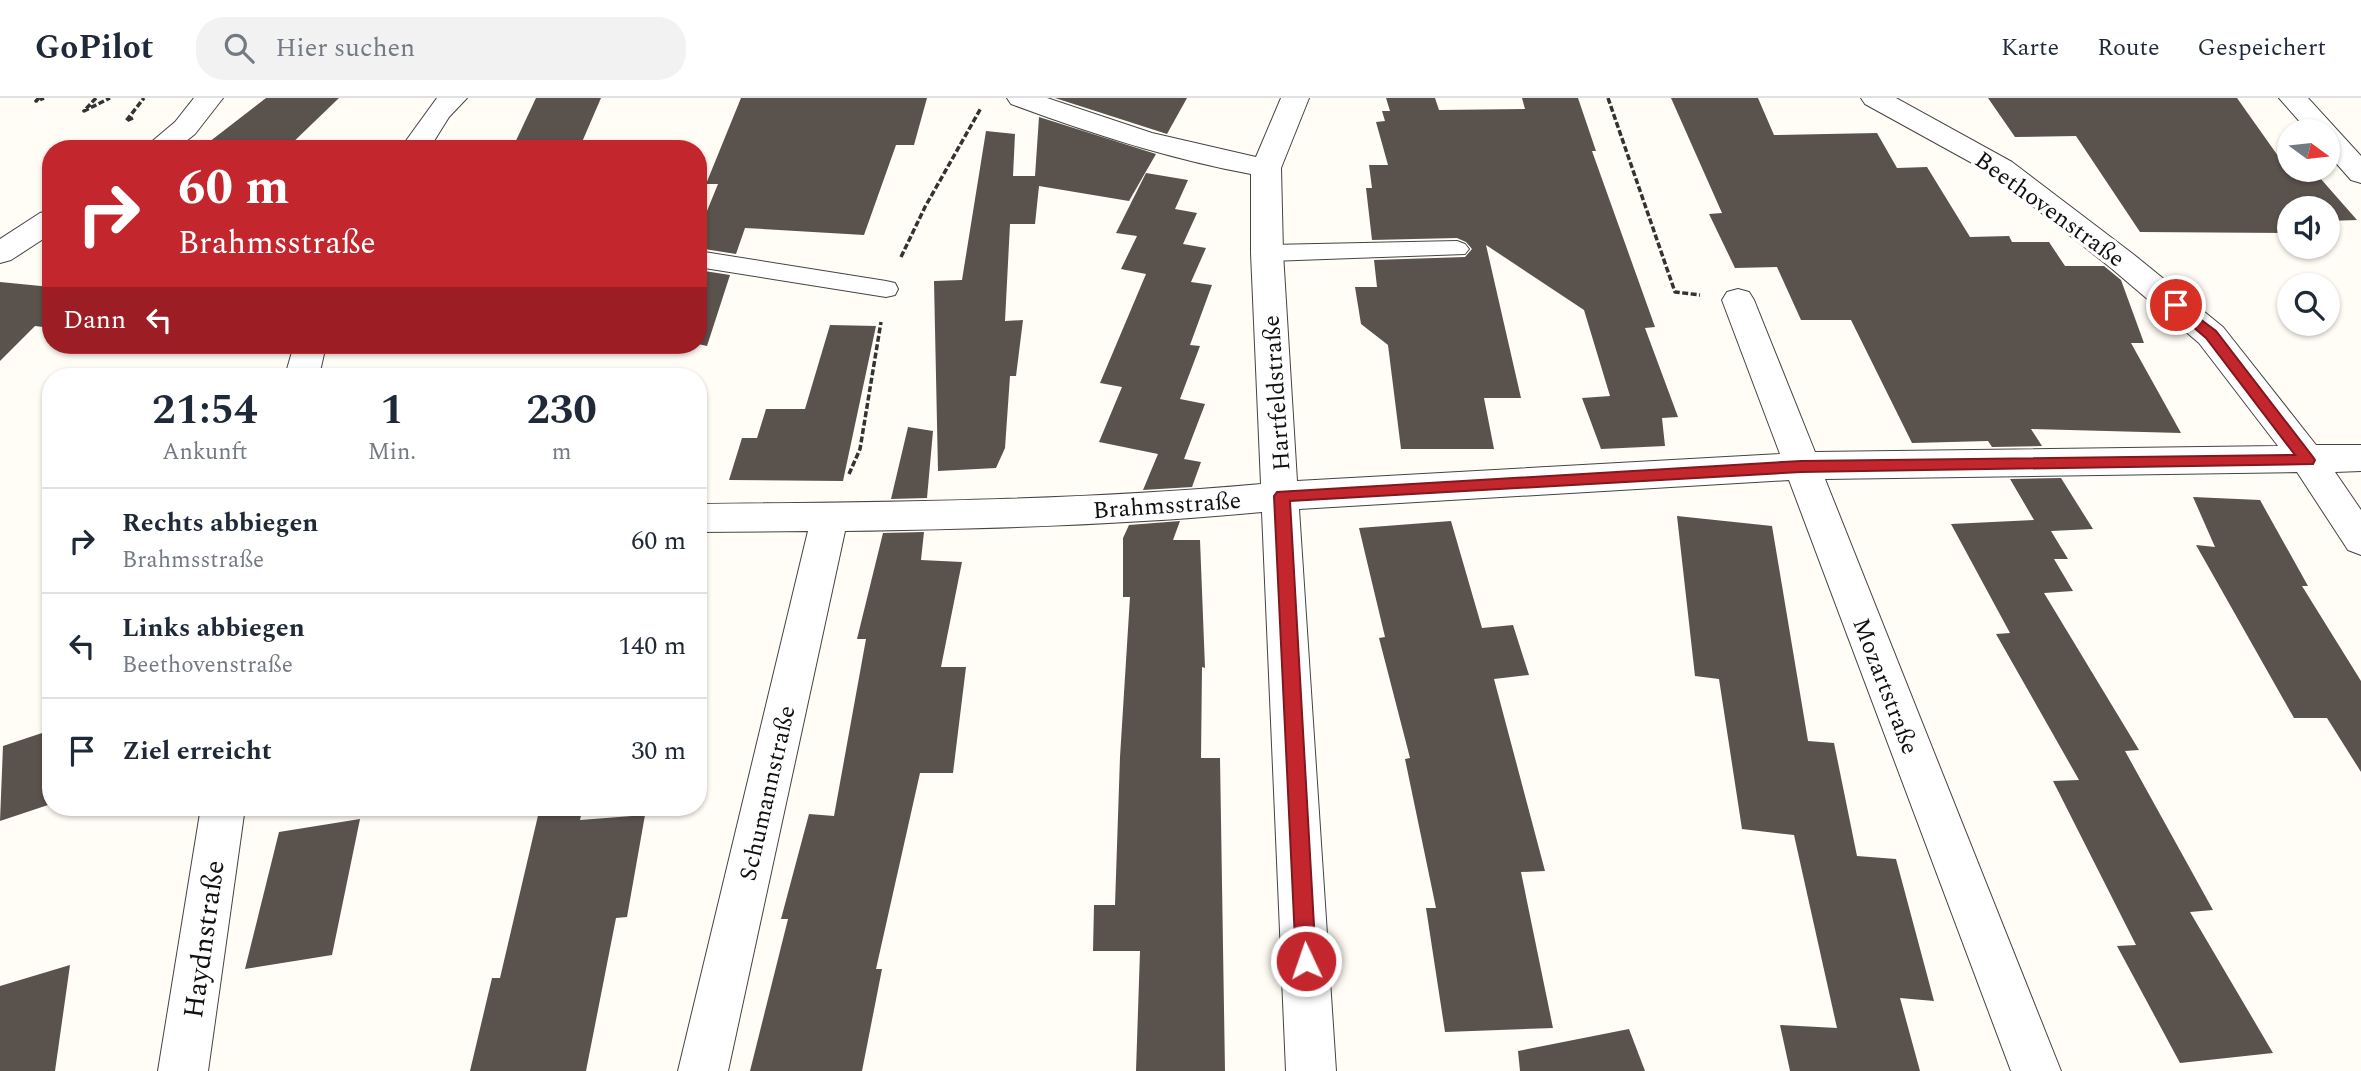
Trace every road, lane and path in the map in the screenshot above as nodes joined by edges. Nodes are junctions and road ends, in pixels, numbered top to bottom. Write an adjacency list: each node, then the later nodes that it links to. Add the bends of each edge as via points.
1 (96, 98): 2 (path, via 84,111)
2 (110, 98)
3 (209, 98): 11 (street)
4 (453, 98): 12 (street)
5 (1021, 98): 14 (street, via 1213,159)
6 (1295, 98): 14 (street, Hartfeldstraße)
7 (1608, 98): 22 (path, via 1675,292)
8 (1875, 98): 24 (street, Beethovenstraße, via 2002,168 2202,327)
9 (2292, 98): 10 (street)
10 (2312, 119)
11 (169, 140)
12 (420, 140)
13 (2340, 150): 15 (street)
14 (1266, 168): 19 (street, Hartfeldstraße)
15 (2361, 174)
16 (42, 226): 18 (street)
17 (1457, 249): 19 (lane)
18 (0, 253)
19 (1267, 253): 26 (street, Hartfeldstraße)
20 (707, 260): 21 (lane)
21 (886, 289)
22 (1738, 300): 25 (street, Mozartstraße)
23 (2361, 458): 24 (street, Brahmsstraße)
24 (2308, 460): 25 (street, Brahmsstraße); 29 (street, Beethovenstraße)
25 (1801, 466): 26 (street, Brahmsstraße); 34 (street, Mozartstraße)
26 (1282, 496): 27 (street, Brahmsstraße, via 995,515); 33 (street, Hartfeldstraße)
27 (830, 515): 28 (street, Brahmsstraße); 32 (street, Schumannstraße)
28 (707, 518)
29 (2361, 540)
30 (222, 816): 31 (street, Haydnstraße)
31 (183, 1071)
32 (703, 1071)
33 (1311, 1071)
34 (2036, 1071)

